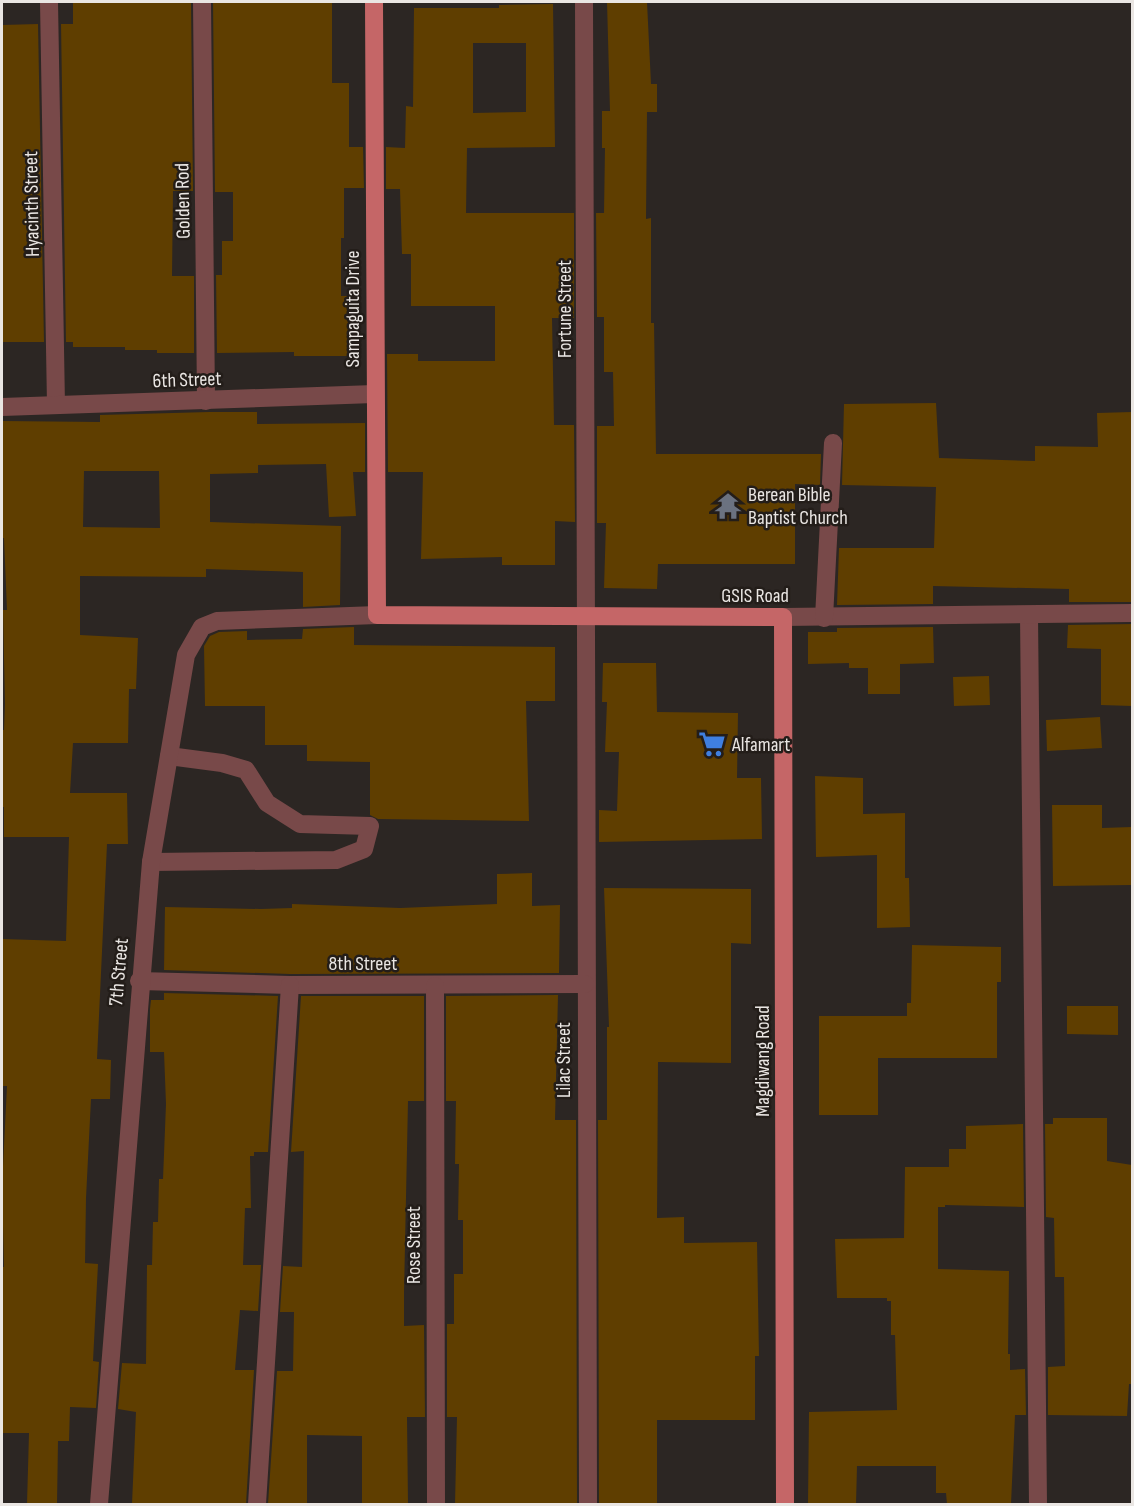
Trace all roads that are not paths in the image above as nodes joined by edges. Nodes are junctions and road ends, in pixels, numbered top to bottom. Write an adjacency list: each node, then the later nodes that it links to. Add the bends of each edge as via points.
1 (49, 2): 7 (street, Hyacinth Street)
2 (202, 2): 6 (street, Golden Rod)
3 (374, 2): 5 (main road, Sampaguita Drive)
4 (584, 2): 13 (street, Fortune Street)
5 (374, 394): 6 (street, 6th Street); 11 (main road, Sampaguita Drive)
6 (206, 400): 7 (street, 6th Street)
7 (56, 405): 8 (street, 6th Street)
8 (2, 407)
9 (833, 443): 15 (street)
10 (1132, 613): 12 (street, GSIS Road)
11 (377, 615): 13 (main road, GSIS Road); 16 (street, 7th Street, via 236,618 202,627 186,655)
12 (1029, 615): 15 (street, GSIS Road); 27 (street)
13 (588, 616): 14 (main road, GSIS Road); 19 (street, Lilac Street)
14 (783, 617): 15 (street, GSIS Road); 26 (main road, Magdiwang Road)
15 (825, 618)
16 (169, 756): 17 (street, 7th Street); 17 (street, via 222,762 246,770 267,803 300,824 370,826 364,849 336,860)
17 (151, 862): 18 (street, 7th Street)
18 (140, 981): 20 (street, 8th Street); 22 (street, 7th Street)
19 (585, 984): 21 (street, 8th Street); 25 (street, Lilac Street)
20 (290, 986): 21 (street, 8th Street); 23 (street)
21 (435, 986): 24 (street, Rose Street)
22 (99, 1504)
23 (257, 1504)
24 (436, 1504)
25 (588, 1504)
26 (785, 1504)
27 (1038, 1504)

